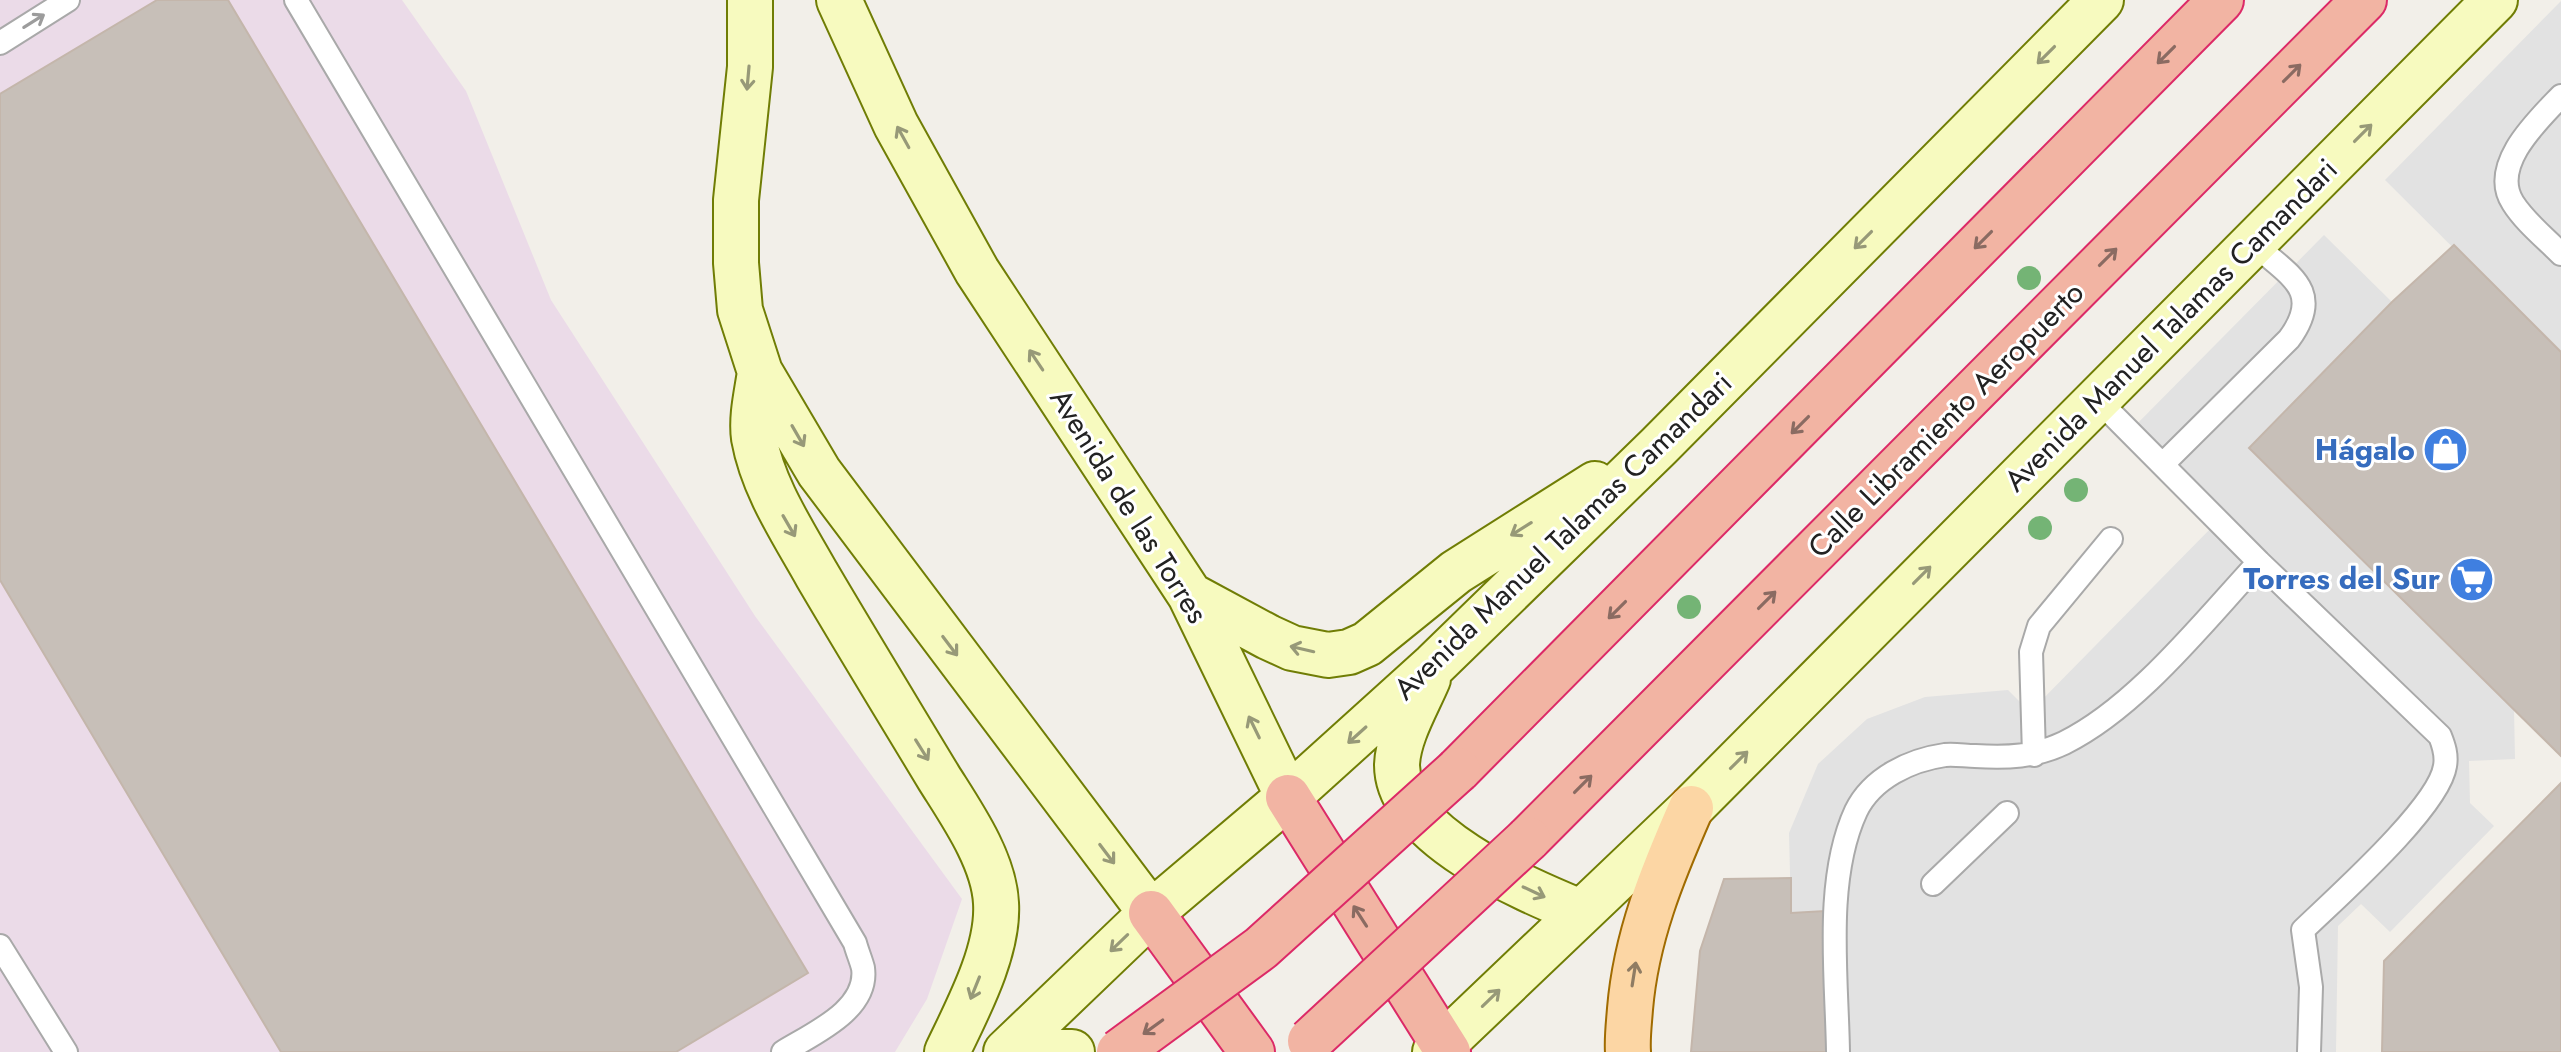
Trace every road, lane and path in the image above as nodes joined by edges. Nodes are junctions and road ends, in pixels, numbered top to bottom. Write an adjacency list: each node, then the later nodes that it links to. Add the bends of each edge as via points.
1 (68, 0): 9 (lane, one-way to 1)
2 (296, 0): 31 (lane, via 855,943 863,971 857,997 837,1019)
3 (750, 0): 13 (main road, one-way to 13, via 736,263 740,310)
4 (839, 0): 19 (main road, Avenida de las Torres, one-way to 4, via 977,271 896,125)
5 (2101, 0): 15 (main road, Avenida Manuel Talamas Camandari, one-way to 15)
6 (2221, 0): 36 (highway, one-way to 36, bridge, via 1458,770 1261,948)
7 (2364, 0): 38 (highway, Calle Libramiento Aeropuerto, one-way to 7, bridge, via 1528,839)
8 (2495, 0): 11 (main road, Avenida Manuel Talamas Camandari, one-way to 8)
9 (0, 43)
10 (2561, 96): 12 (lane, via 2514,152 2506,181 2511,201)
11 (2253, 243): 14 (main road, Avenida Manuel Talamas Camandari); 16 (lane, via 2303,292 2301,323)
12 (2561, 254)
13 (760, 372): 27 (main road, one-way to 27, via 819,472); 32 (main road, one-way to 32, via 753,435 776,504 970,828 992,878 996,915 986,963)
14 (2097, 399): 16 (lane); 23 (main road, Avenida Manuel Talamas Camandari, one-way to 14)
15 (1659, 446): 19 (main road, one-way to 19, via 1494,546 1367,644 1349,652 1328,655 1292,648); 20 (main road, Avenida Manuel Talamas Camandari)
16 (2163, 464): 18 (lane)
17 (2111, 539): 21 (lane, via 2039,626 2031,652)
18 (2259, 562): 21 (lane, via 2099,723); 41 (lane, via 2426,720 2446,753 2445,769 2427,802 2303,930 2311,987)
19 (1190, 595): 22 (main road, Avenida de las Torres, one-way to 19)
20 (1434, 665): 22 (main road, Avenida Manuel Talamas Camandari, one-way to 22); 26 (main road, one-way to 26, via 1397,764 1408,803 1428,826 1478,861)
21 (2034, 755): 40 (lane, via 1946,755 1909,764 1883,779 1857,809 1839,878)
22 (1288, 797): 27 (main road, Avenida Manuel Talamas Camandari); 29 (highway, Avenida de las Torres, one-way to 22)
23 (1691, 808): 26 (main road, Avenida Manuel Talamas Camandari); 39 (main road, one-way to 23, via 1633,976 1644,926)
24 (2007, 813): 25 (lane)
25 (1933, 884)
26 (1580, 912): 29 (main road, Avenida Manuel Talamas Camandari, one-way to 26)
27 (1151, 913): 33 (main road, Avenida Manuel Talamas Camandari, one-way to 33); 37 (highway)
28 (0, 946): 30 (lane)
29 (1442, 1050)
30 (66, 1052)
31 (783, 1052)
32 (947, 1052)
33 (1006, 1052)
34 (1040, 1052): 35 (main road)
35 (1072, 1052)
36 (1119, 1052)
37 (1252, 1052)
38 (1296, 1052)
39 (1628, 1052)
40 (1838, 1052)
41 (2309, 1052)

